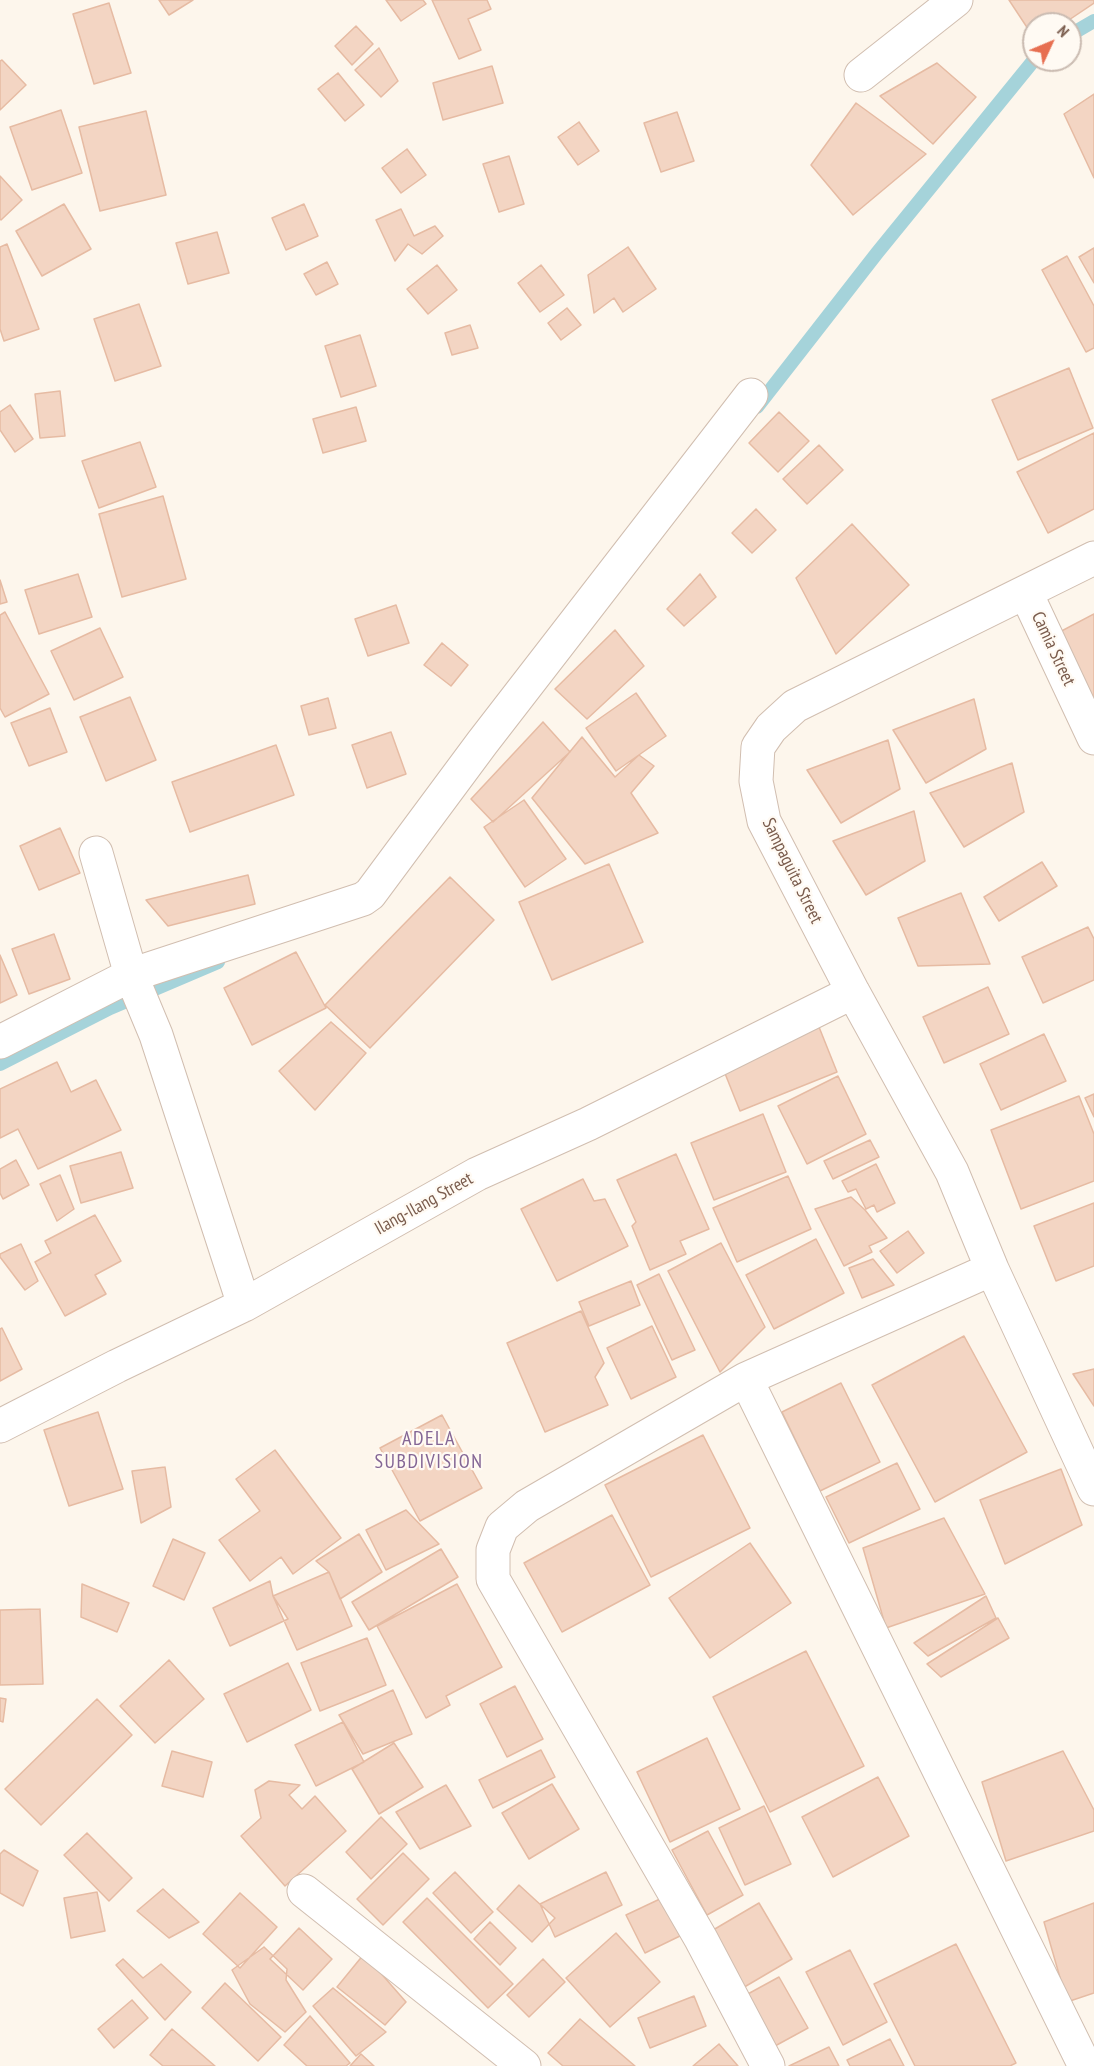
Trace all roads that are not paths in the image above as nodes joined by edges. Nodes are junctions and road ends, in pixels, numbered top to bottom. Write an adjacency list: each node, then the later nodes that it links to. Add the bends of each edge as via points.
1 (956, 0): 2 (street)
2 (861, 75)
3 (751, 395): 8 (street, via 370,894)
4 (1094, 558): 5 (street, Sampaguita Street)
5 (1026, 593): 6 (street, Camia Street); 9 (street, Sampaguita Street, via 795,706 758,747 756,781 764,822)
6 (1094, 738)
7 (96, 853): 8 (street)
8 (132, 978): 10 (street); 12 (street, via 156,1035)
9 (853, 992): 11 (street, Sampaguita Street, via 952,1172); 12 (street, Ilang-Ilang Street, via 588,1124 477,1174)
10 (0, 1042)
11 (992, 1269): 13 (street); 15 (street, Sampaguita Street)
12 (244, 1305): 14 (street, Ilang-Ilang Street)
13 (746, 1379): 18 (street, via 527,1506 502,1527 493,1550 493,1579 701,1939); 19 (street)
14 (0, 1426)
15 (1094, 1489)
16 (304, 1891): 17 (street)
17 (524, 2066)
18 (768, 2066)
19 (1085, 2066)

